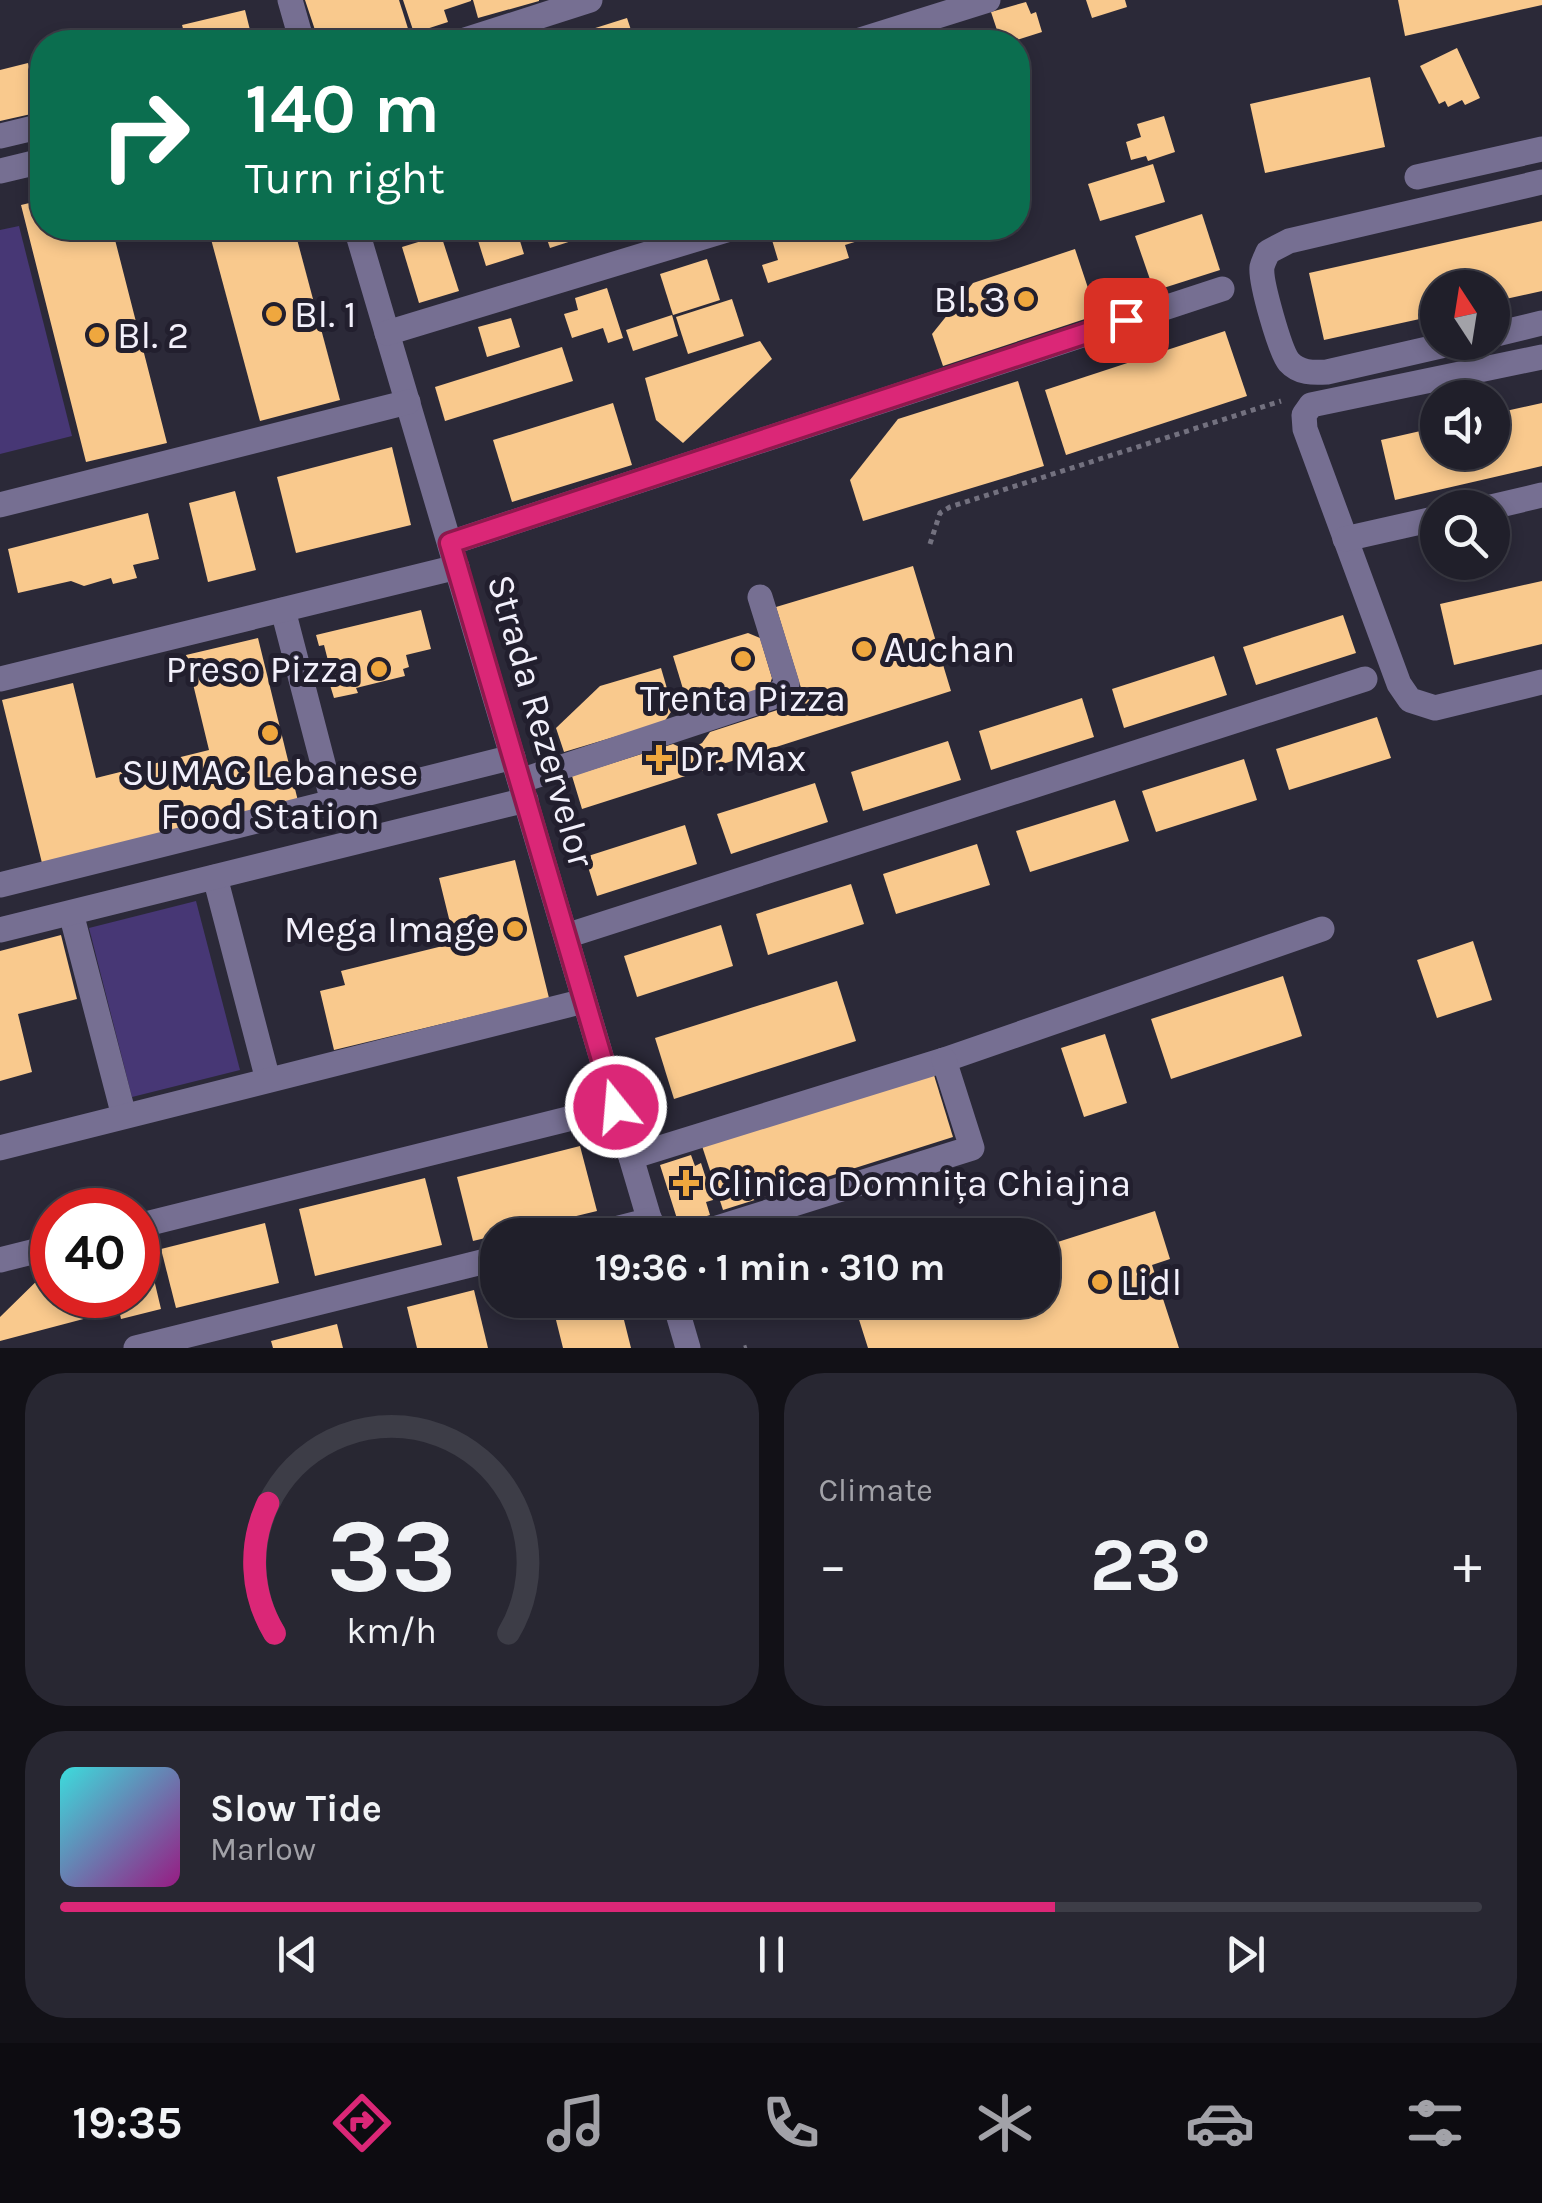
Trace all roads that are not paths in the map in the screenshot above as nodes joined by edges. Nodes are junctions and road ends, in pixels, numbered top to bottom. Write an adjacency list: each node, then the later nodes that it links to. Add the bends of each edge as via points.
1 (290, 0): 4 (street)
2 (590, 0): 5 (street)
3 (988, 0): 6 (street)
4 (299, 30)
5 (496, 30)
6 (892, 30)
7 (30, 129): 8 (street)
8 (0, 136)
9 (1542, 149): 12 (street)
10 (30, 163): 11 (street)
11 (0, 172)
12 (1417, 177)
13 (1542, 182): 20 (street, via 1289,241 1268,252 1263,286 1290,362 1307,373 1327,372)
14 (360, 240): 19 (street, Strada Rezervelor)
15 (693, 240): 19 (street)
16 (1222, 289): 28 (street)
17 (1542, 324): 18 (street)
18 (1510, 331)
19 (388, 332): 22 (street, Strada Rezervelor)
20 (1420, 351)
21 (1542, 357): 27 (street, via 1311,406 1304,429)
22 (408, 402): 25 (street); 28 (street, Strada Rezervelor)
23 (1542, 496): 24 (street)
24 (1510, 503)
25 (0, 505)
26 (1420, 522): 27 (street)
27 (1345, 539): 33 (street, via 1410,700 1435,708)
28 (453, 555): 30 (street); 34 (street, Strada Rezervelor)
29 (760, 597): 34 (street, via 787,684 782,690)
30 (283, 610): 31 (street); 35 (street)
31 (0, 679)
32 (1365, 679): 41 (street)
33 (1542, 682)
34 (520, 779): 35 (street); 36 (street); 41 (street, Strada Rezervelor)
35 (333, 802): 37 (street)
36 (215, 877): 38 (street); 44 (street)
37 (0, 885)
38 (71, 913): 40 (street); 46 (street)
39 (1322, 929): 43 (street)
40 (0, 930)
41 (566, 936): 42 (street, Strada Rezervelor)
42 (584, 1000): 44 (street); 45 (street, Strada Rezervelor)
43 (944, 1060): 48 (street); 50 (street, via 972,1148)
44 (268, 1080): 46 (street)
45 (616, 1107): 48 (street, Strada Rezervelor); 51 (street)
46 (124, 1116): 47 (street)
47 (0, 1148)
48 (631, 1157): 49 (street, Strada Rezervelor)
49 (649, 1218)
50 (749, 1218)
51 (160, 1221)
52 (30, 1252): 53 (street)
53 (0, 1260)
54 (480, 1262): 56 (street)
55 (679, 1318): 57 (street)
56 (136, 1348)
57 (688, 1348)

